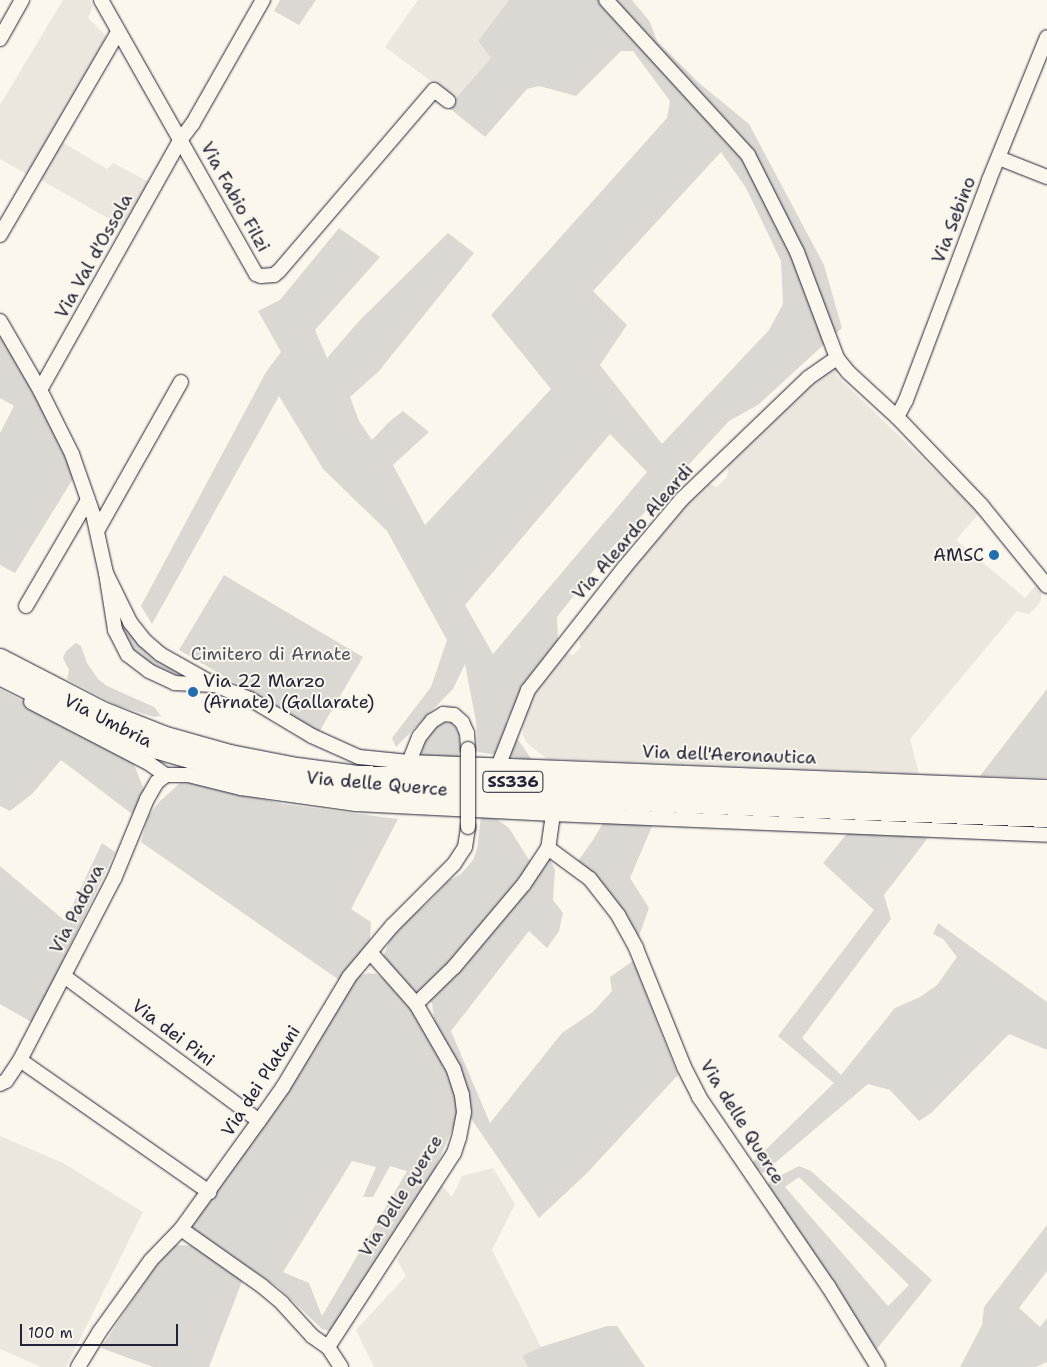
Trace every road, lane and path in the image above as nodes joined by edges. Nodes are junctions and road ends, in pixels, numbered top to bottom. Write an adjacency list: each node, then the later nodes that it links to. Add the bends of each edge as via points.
1 (22, 0): 7 (street)
2 (101, 0): 5 (street, Via Fabio Filzi)
3 (263, 0): 9 (street, Via Val d'Ossola)
4 (606, 0): 14 (street, via 748,155 797,252)
5 (118, 32): 9 (street, Via Fabio Filzi); 12 (street)
6 (1047, 37): 10 (street, Via Sebino)
7 (0, 39)
8 (448, 101): 9 (street, Via Fabio Filzi, via 434,90 274,275 256,274)
9 (181, 139): 16 (street, Via Val d'Ossola)
10 (998, 158): 11 (street); 17 (street, Via Sebino)
11 (1047, 177)
12 (0, 235)
13 (0, 321): 16 (street)
14 (838, 358): 17 (street, via 848,372); 28 (street, Via Aleardo Aleardi, via 808,378 682,499 624,568 528,690)
15 (181, 382): 19 (street)
16 (40, 390): 18 (street, via 72,454)
17 (897, 417): 21 (street, via 982,506)
18 (88, 500): 19 (street); 22 (street)
19 (97, 531): 20 (street)
20 (106, 573): 25 (street, via 130,622 144,640 160,654); 25 (street, via 115,630 128,655 149,671 175,682)
21 (1047, 586)
22 (26, 606)
23 (0, 659): 31 (highway, SS336, via 103,712 163,736 230,756 297,768 359,776)
24 (0, 675): 33 (highway, SS336, via 97,724 158,749 227,769 297,783 359,790)
25 (215, 685): 27 (street, Via dell'Aeronautica, via 250,699 312,736 359,757)
26 (31, 702): 29 (street, Via Umbria)
27 (409, 762): 28 (street, Via dell'Aeronautica); 36 (street, Via dei Platani, bridge, via 419,737 432,722 443,714 454,715 462,722 468,748 465,847 454,864)
28 (500, 764): 30 (street, Via dell'Aeronautica)
29 (166, 775): 32 (street, Via delle Querce, via 188,775 241,788 356,804); 37 (street, Via Padova, via 157,782 147,800 114,879)
30 (1047, 787)
31 (1047, 802)
32 (553, 814): 34 (street, Via delle Querce); 35 (street)
33 (1047, 817)
34 (1047, 835)
35 (548, 848): 38 (street, via 524,884 460,960); 47 (street, Via delle Querce, via 590,879 618,915 636,948 699,1097 828,1286)
36 (370, 952): 38 (street); 41 (street, Via dei Platani, via 349,977)
37 (64, 976): 39 (street, Via Padova); 41 (street, Via dei Pini)
38 (416, 1004): 44 (street, Via Delle querce, via 453,1068 462,1095 464,1112 459,1138 454,1153)
39 (20, 1060): 40 (street, Via Padova, via 6,1081); 42 (street)
40 (0, 1084)
41 (259, 1121): 42 (street, Via dei Platani)
42 (209, 1192): 43 (street, Via dei Platani)
43 (180, 1229): 44 (street, via 262,1286 312,1336); 45 (street, Via dei Platani, via 151,1260)
44 (328, 1347): 46 (street)
45 (78, 1367)
46 (341, 1367)
47 (878, 1367)

